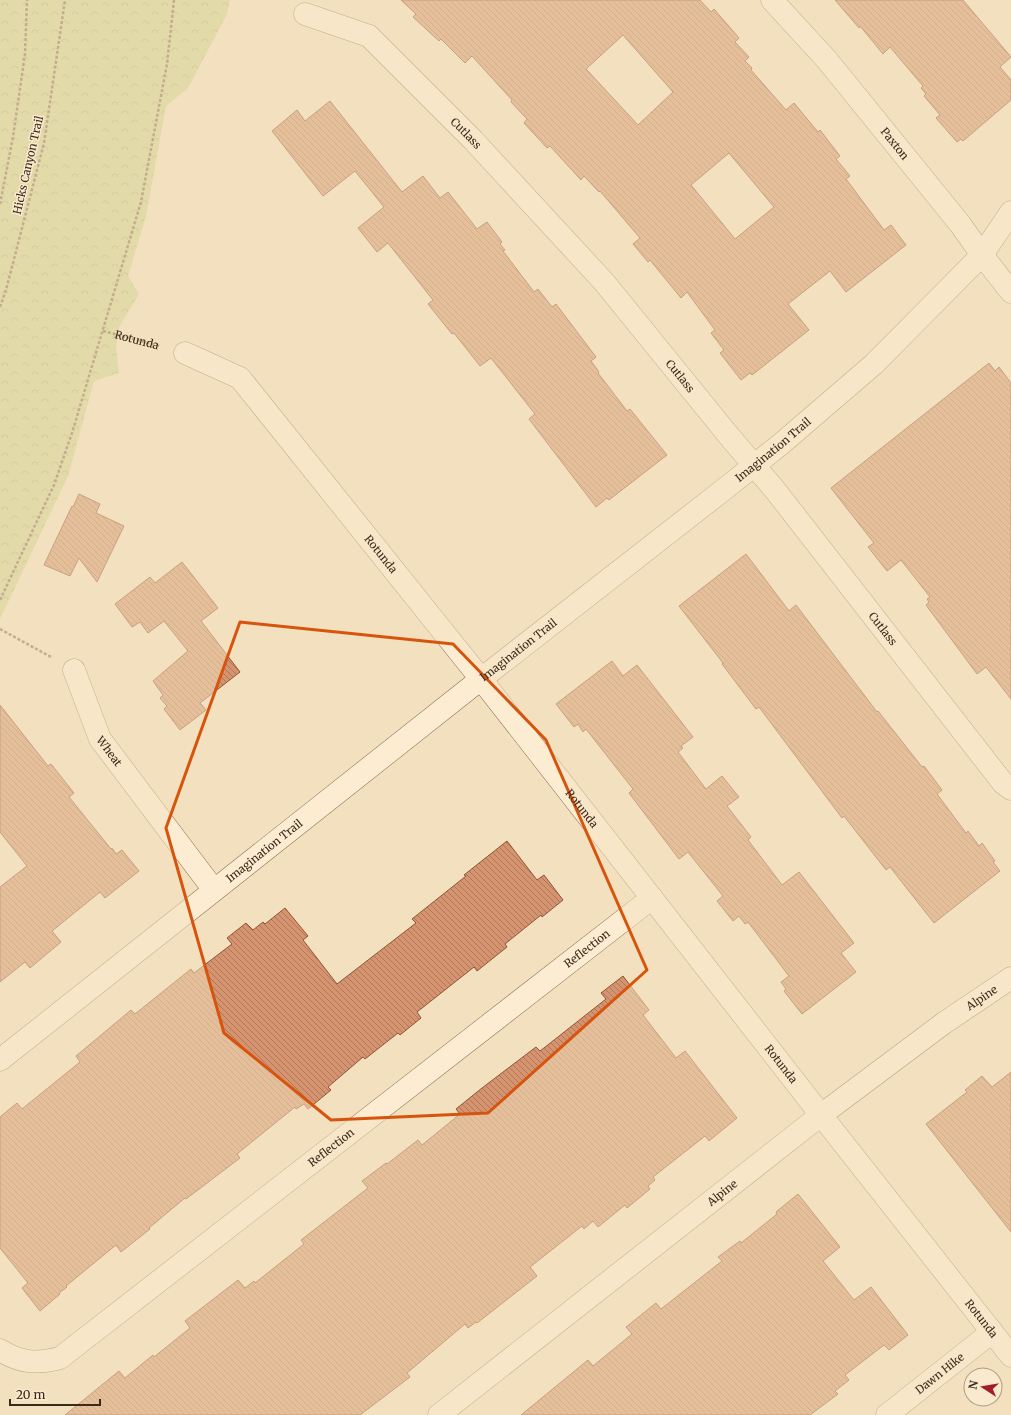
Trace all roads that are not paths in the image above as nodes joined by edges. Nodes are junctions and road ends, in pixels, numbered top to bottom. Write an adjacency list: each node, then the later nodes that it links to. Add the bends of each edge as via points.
1 (772, 0): 4 (street, Paxton, via 828,60)
2 (305, 14): 7 (street, Cutlass, via 369,36 468,134 604,282)
3 (1011, 212): 4 (street, Imagination Trail)
4 (982, 255): 5 (street, Paxton); 7 (street, Imagination Trail, via 874,364)
5 (1011, 292)
6 (186, 353): 9 (street, Rotunda, via 240,378)
7 (754, 465): 9 (street, Imagination Trail); 10 (street, Cutlass, via 1003,783)
8 (74, 670): 11 (street, Wheat, via 100,739)
9 (481, 679): 11 (street, Imagination Trail); 12 (street, Rotunda)
10 (1011, 789)
11 (214, 890): 14 (street, Imagination Trail)
12 (652, 898): 15 (street, Rotunda); 17 (street, Reflection, via 60,1358 44,1362 26,1361 9,1356)
13 (1011, 978): 15 (street, Alpine, via 944,1023)
14 (0, 1060)
15 (821, 1115): 16 (street, Rotunda); 19 (street, Alpine)
16 (992, 1332): 18 (street, Rotunda); 20 (street, Dawn Hike)
17 (0, 1350)
18 (1011, 1356)
19 (439, 1415)
20 (887, 1415)

